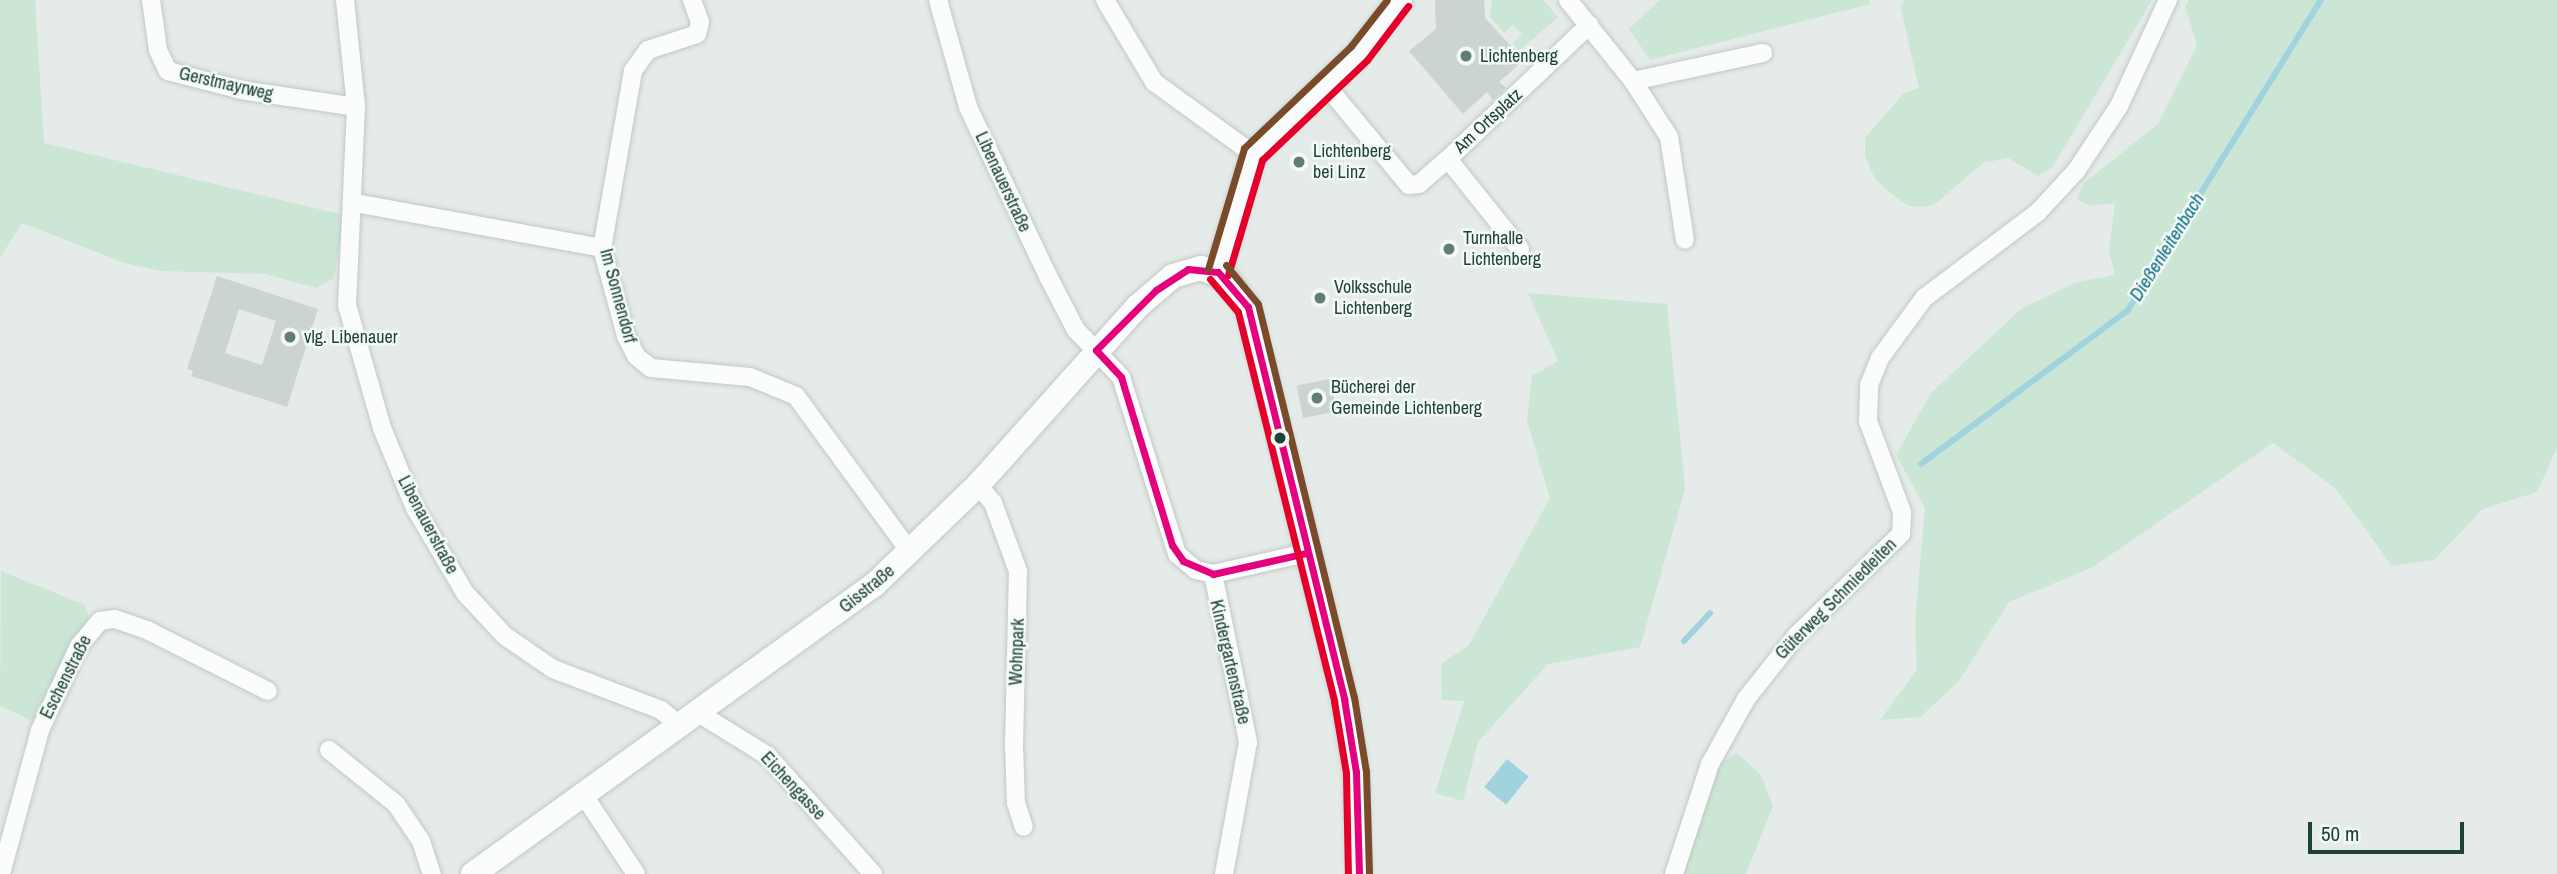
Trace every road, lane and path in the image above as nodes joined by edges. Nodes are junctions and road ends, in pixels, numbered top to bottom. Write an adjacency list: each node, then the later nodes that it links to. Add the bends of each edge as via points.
1 (151, 0): 13 (street, Gerstmayrweg, via 158,50 168,71 241,90)
2 (345, 0): 13 (street, Libenauerstraße)
3 (692, 0): 18 (street, Im Sonnendorf, via 700,22 697,34 648,50 637,60)
4 (938, 0): 21 (street, Libenauerstraße, via 968,107 1067,315)
5 (1105, 0): 14 (street, via 1154,82)
6 (1400, 0): 12 (street, via 1359,53)
7 (1568, 0): 9 (street)
8 (2168, 0): 38 (street, Güterweg Schmiedleiten, via 2119,106 2084,162 2038,212 1924,298 1880,358 1869,385 1868,421 1902,512 1901,534 1796,636 1746,699 1710,764)
9 (1589, 25): 11 (street); 15 (street, Am Ortsplatz)
10 (1763, 53): 11 (street)
11 (1633, 81): 17 (street, via 1669,137)
12 (1324, 83): 14 (street); 15 (street, Am Ortsplatz, via 1409,185 1419,184)
13 (356, 107): 16 (street, Libenauerstraße)
14 (1253, 154): 20 (street)
15 (1448, 159): 19 (street, Am Ortsplatz)
16 (355, 203): 18 (street); 27 (street, Libenauerstraße, via 346,289 355,339 404,482 465,593 505,636 543,663)
17 (1685, 240)
18 (602, 248): 23 (street, Im Sonnendorf, via 636,356 651,368 750,377 796,396)
19 (1520, 249)
20 (1218, 272): 21 (street, Gisstraße, via 1201,268 1173,275); 24 (street, via 1248,307)
21 (1096, 350): 22 (street, Gisstraße); 25 (street, via 1122,377 1172,545 1189,565)
22 (978, 485): 23 (street, Gisstraße); 30 (street, Wohnpark, via 993,503 1018,571 1014,754 1016,803)
23 (911, 553): 27 (street, Gisstraße)
24 (1306, 553): 25 (street, Kindergartenstraße); 37 (street, via 1352,739)
25 (1213, 574): 36 (street, Kindergartenstraße, via 1248,742)
26 (268, 691): 31 (street, Eschenstraße, via 149,631 116,619 100,621 79,646 40,730)
27 (691, 720): 29 (street, Gisstraße); 35 (street, Eichengasse, via 768,756)
28 (329, 750): 32 (street, via 396,804 421,841)
29 (585, 797): 33 (street, Gisstraße); 34 (street)
30 (1024, 827)
31 (1, 874)
32 (432, 874)
33 (473, 874)
34 (636, 874)
35 (873, 874)
36 (1224, 874)
37 (1359, 874)
38 (1674, 874)

